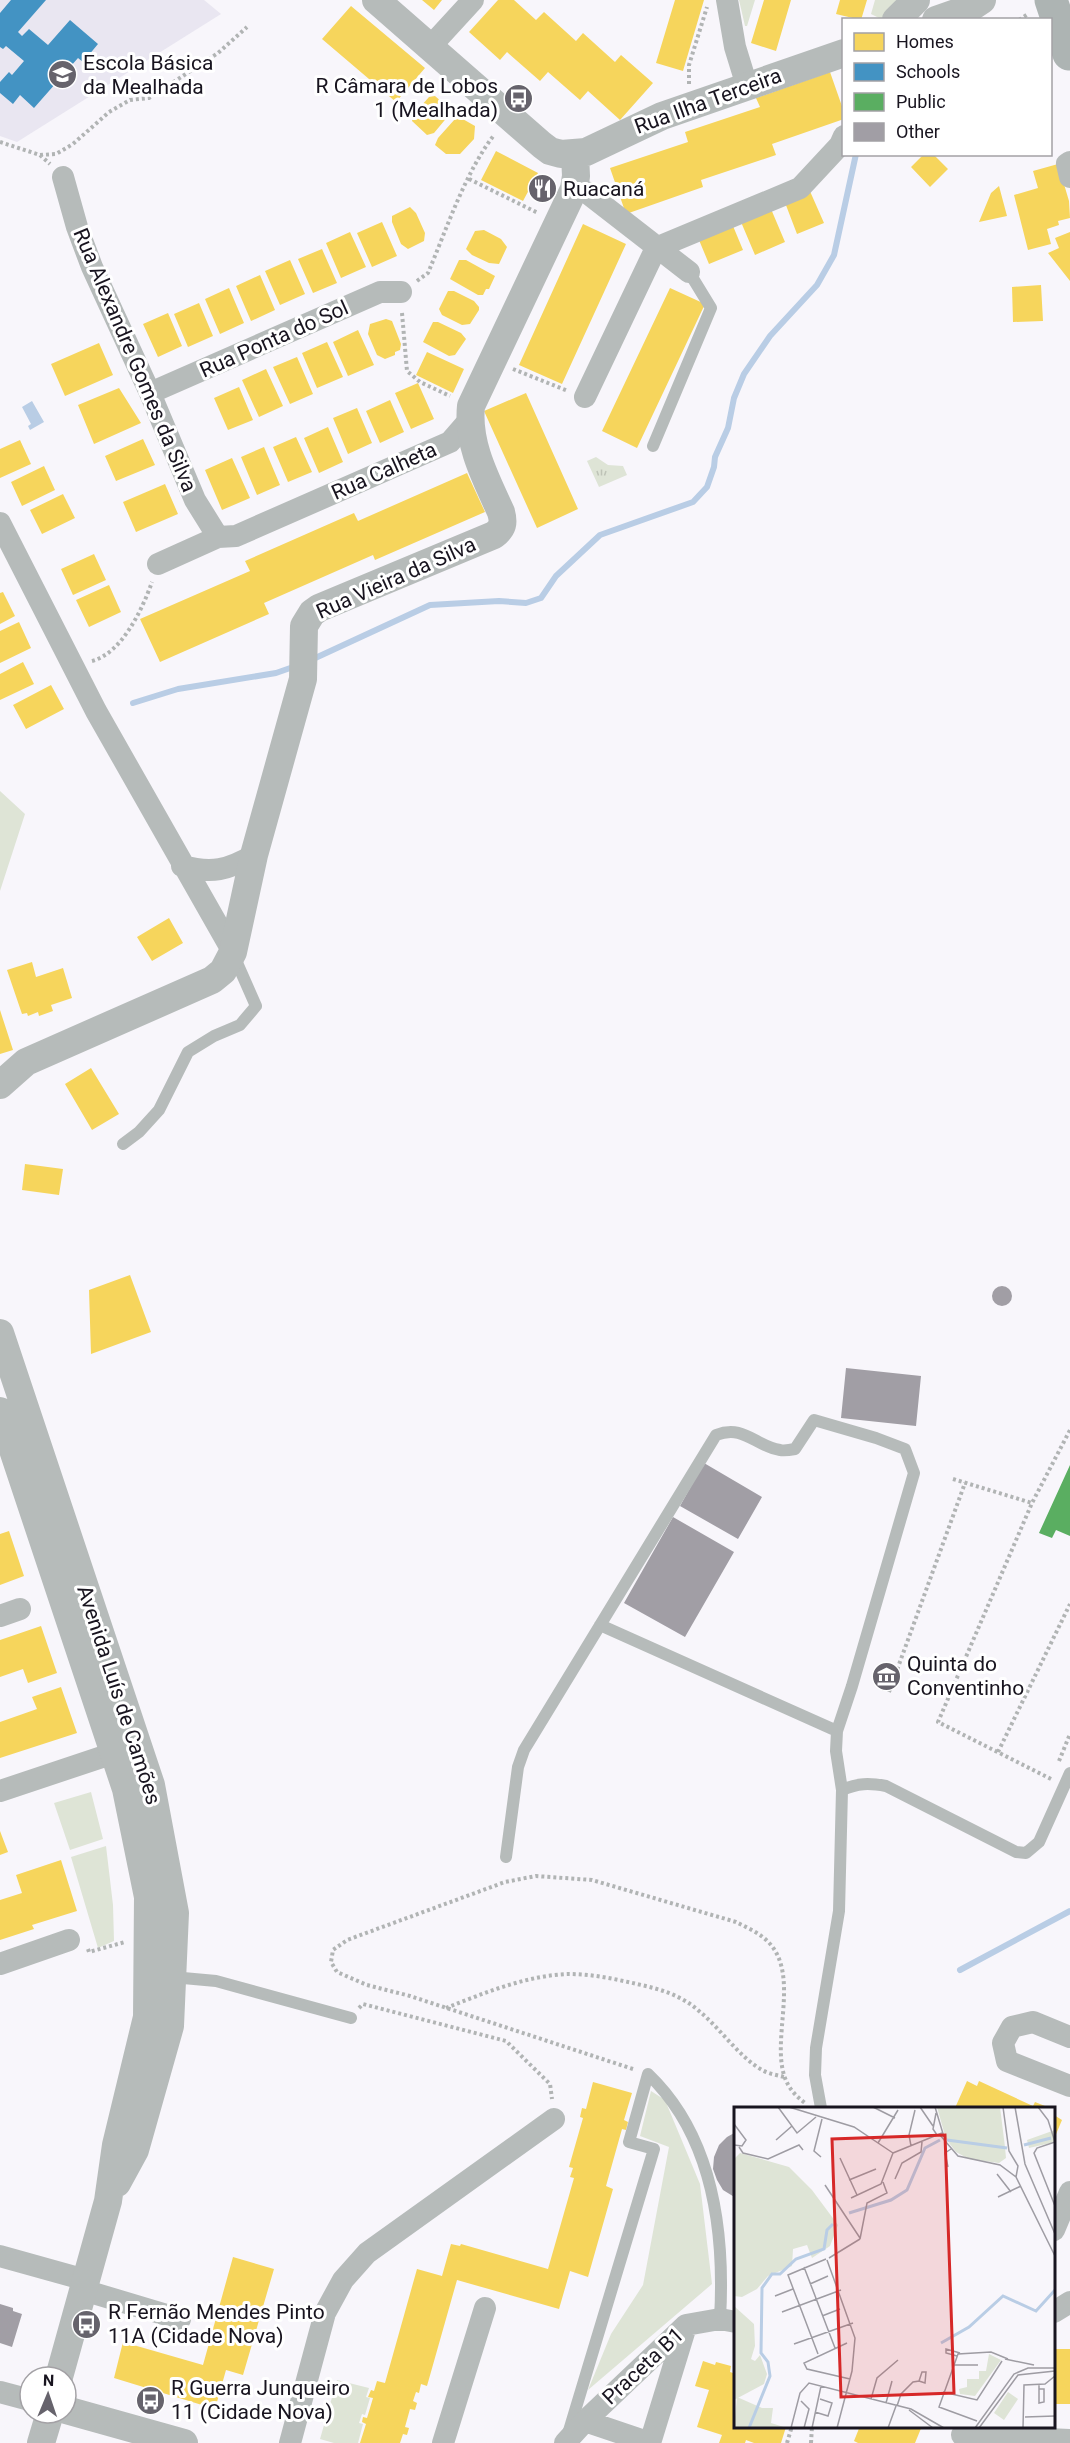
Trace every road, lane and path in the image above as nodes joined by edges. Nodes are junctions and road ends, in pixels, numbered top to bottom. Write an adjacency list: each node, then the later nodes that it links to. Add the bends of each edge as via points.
1 (376, 0): 14 (street)
2 (473, 0): 14 (street)
3 (713, 0): 17 (path, via 706,8 690,65)
4 (727, 0): 16 (street)
5 (916, 0): 9 (street)
6 (982, 0): 10 (street)
7 (1029, 0): 11 (main road)
8 (1051, 0): 13 (main road)
9 (898, 18)
10 (942, 18)
11 (1042, 18)
12 (247, 27): 21 (path, via 218,53 149,98 130,100 109,112 56,154)
13 (1063, 46)
14 (429, 48): 18 (street)
15 (842, 52): 16 (street, Rua Ilha Terceira)
16 (747, 86): 17 (street, Rua Ilha Terceira)
17 (692, 105): 22 (street, Rua Ilha Terceira)
18 (523, 129): 22 (street, via 550,151); 26 (path, via 513,141 499,128)
19 (842, 139): 29 (street, via 800,189)
20 (0, 142): 21 (path)
21 (40, 154): 24 (path)
22 (575, 154): 27 (street, Rua Calheta)
23 (1070, 162): 25 (street)
24 (63, 177): 34 (street, Rua Alexandre Gomes da Silva, via 92,267)
25 (1070, 177)
26 (469, 179): 28 (path, via 542,215 548,205); 31 (path)
27 (574, 189): 28 (street, Rua Calheta); 29 (street, via 586,192)
28 (561, 215): 33 (street, Rua Calheta)
29 (656, 248): 30 (street); 35 (street)
30 (689, 272): 37 (lane, via 711,308)
31 (428, 273)
32 (401, 292): 34 (street, Rua Ponta do Sol, via 380,292); 36 (path, via 406,371)
33 (493, 361): 35 (path); 36 (street, Rua Calheta)
34 (150, 393): 39 (street, Rua Alexandre Gomes da Silva, via 195,500)
35 (585, 397)
36 (471, 413): 39 (street, Rua Calheta, via 450,442 236,536); 42 (street, Rua Vieira da Silva, via 473,444 501,512 502,529 319,608 307,619 303,679)
37 (653, 446)
38 (0, 523): 41 (street)
39 (218, 537): 40 (street, Rua Calheta)
40 (158, 564): 41 (path, via 146,598 122,640 103,658)
41 (73, 666): 43 (street)
42 (254, 855): 43 (street, via 222,869 202,871); 44 (street, Rua Vieira da Silva)
43 (182, 866): 44 (street)
44 (233, 952): 45 (street, via 223,971 212,980 26,1062); 46 (lane, via 256,1006 240,1025 188,1052 159,1110)
45 (0, 1085)
46 (123, 1144)
47 (0, 1333): 50 (street, Avenida Luís de Camões)
48 (0, 1411): 50 (street, Avenida Luís de Camões)
49 (1070, 1430): 53 (path)
50 (14, 1436): 59 (street, Avenida Luís de Camões)
51 (953, 1479): 52 (path)
52 (965, 1483): 53 (path); 56 (path)
53 (1032, 1503): 60 (path, via 938,1722)
54 (1070, 1604): 60 (path)
55 (600, 1625): 57 (lane); 57 (lane, via 716,1435 727,1431 780,1450 795,1449 814,1420 905,1449 914,1473); 64 (lane, via 524,1750 518,1767)
56 (889, 1692)
57 (837, 1731): 62 (lane)
58 (1070, 1734): 60 (path, via 1051,1780)
59 (126, 1749): 63 (street); 65 (street, Avenida Luís de Camões, via 126,1789 148,1897); 68 (street, Avenida Luís de Camões, via 151,1785 175,1913)
60 (998, 1752)
61 (1070, 1773): 62 (lane, via 1039,1842 1026,1853 1016,1852 886,1786 869,1783)
62 (842, 1790): 76 (lane, via 839,1911 816,2048 815,2075)
63 (0, 1791)
64 (506, 1857)
65 (147, 1935): 66 (path, via 89,1953 81,1936); 79 (street, Avenida Luís de Camões, via 147,2017 116,2145)
66 (69, 1940): 67 (street)
67 (0, 1964)
68 (172, 1977): 70 (lane, via 216,1981); 79 (street, Avenida Luís de Camões, via 170,2026 135,2150)
69 (445, 2009): 72 (path); 73 (path, via 532,1979 568,1974 607,1978 685,1999 764,2072); 73 (path, via 337,1972 331,1962 333,1950 347,1941 505,1882 536,1876 592,1880 736,1922 771,1945 781,1964 784,1988)
70 (351, 2018): 77 (path, via 363,2004 506,2041 550,2084)
71 (1070, 2037): 74 (street, via 1033,2022 1012,2027 1003,2043 1007,2061)
72 (648, 2074): 87 (lane, via 681,2111 701,2159 714,2206); 99 (lane, via 629,2142 654,2149)
73 (784, 2077): 75 (path, via 793,2093)
74 (1070, 2086)
75 (810, 2107)
76 (821, 2107)
77 (554, 2119): 102 (street, via 366,2253 343,2280 325,2313)
78 (1070, 2193): 80 (street)
79 (108, 2201): 82 (street, Avenida Luís de Camões)
80 (1055, 2226)
81 (0, 2256): 82 (street)
82 (84, 2285): 86 (street); 89 (street, Avenida Luís de Camões)
83 (1070, 2302): 85 (street)
84 (484, 2308): 103 (street)
85 (1055, 2311)
86 (180, 2319)
87 (728, 2321): 88 (street, Praceta B1)
88 (686, 2325): 93 (street, Praceta B1); 104 (street)
89 (63, 2365)
90 (0, 2392): 91 (street)
91 (18, 2397)
92 (78, 2413): 101 (street)
93 (585, 2421): 99 (street, Praceta B1); 104 (street)
94 (46, 2425): 100 (street)
95 (792, 2428): 105 (path)
96 (812, 2428): 106 (path)
97 (963, 2435): 98 (street)
98 (1070, 2440)
99 (565, 2442)
100 (41, 2443)
101 (184, 2443)
102 (290, 2443)
103 (443, 2443)
104 (650, 2443)
105 (787, 2443)
106 (811, 2443)

